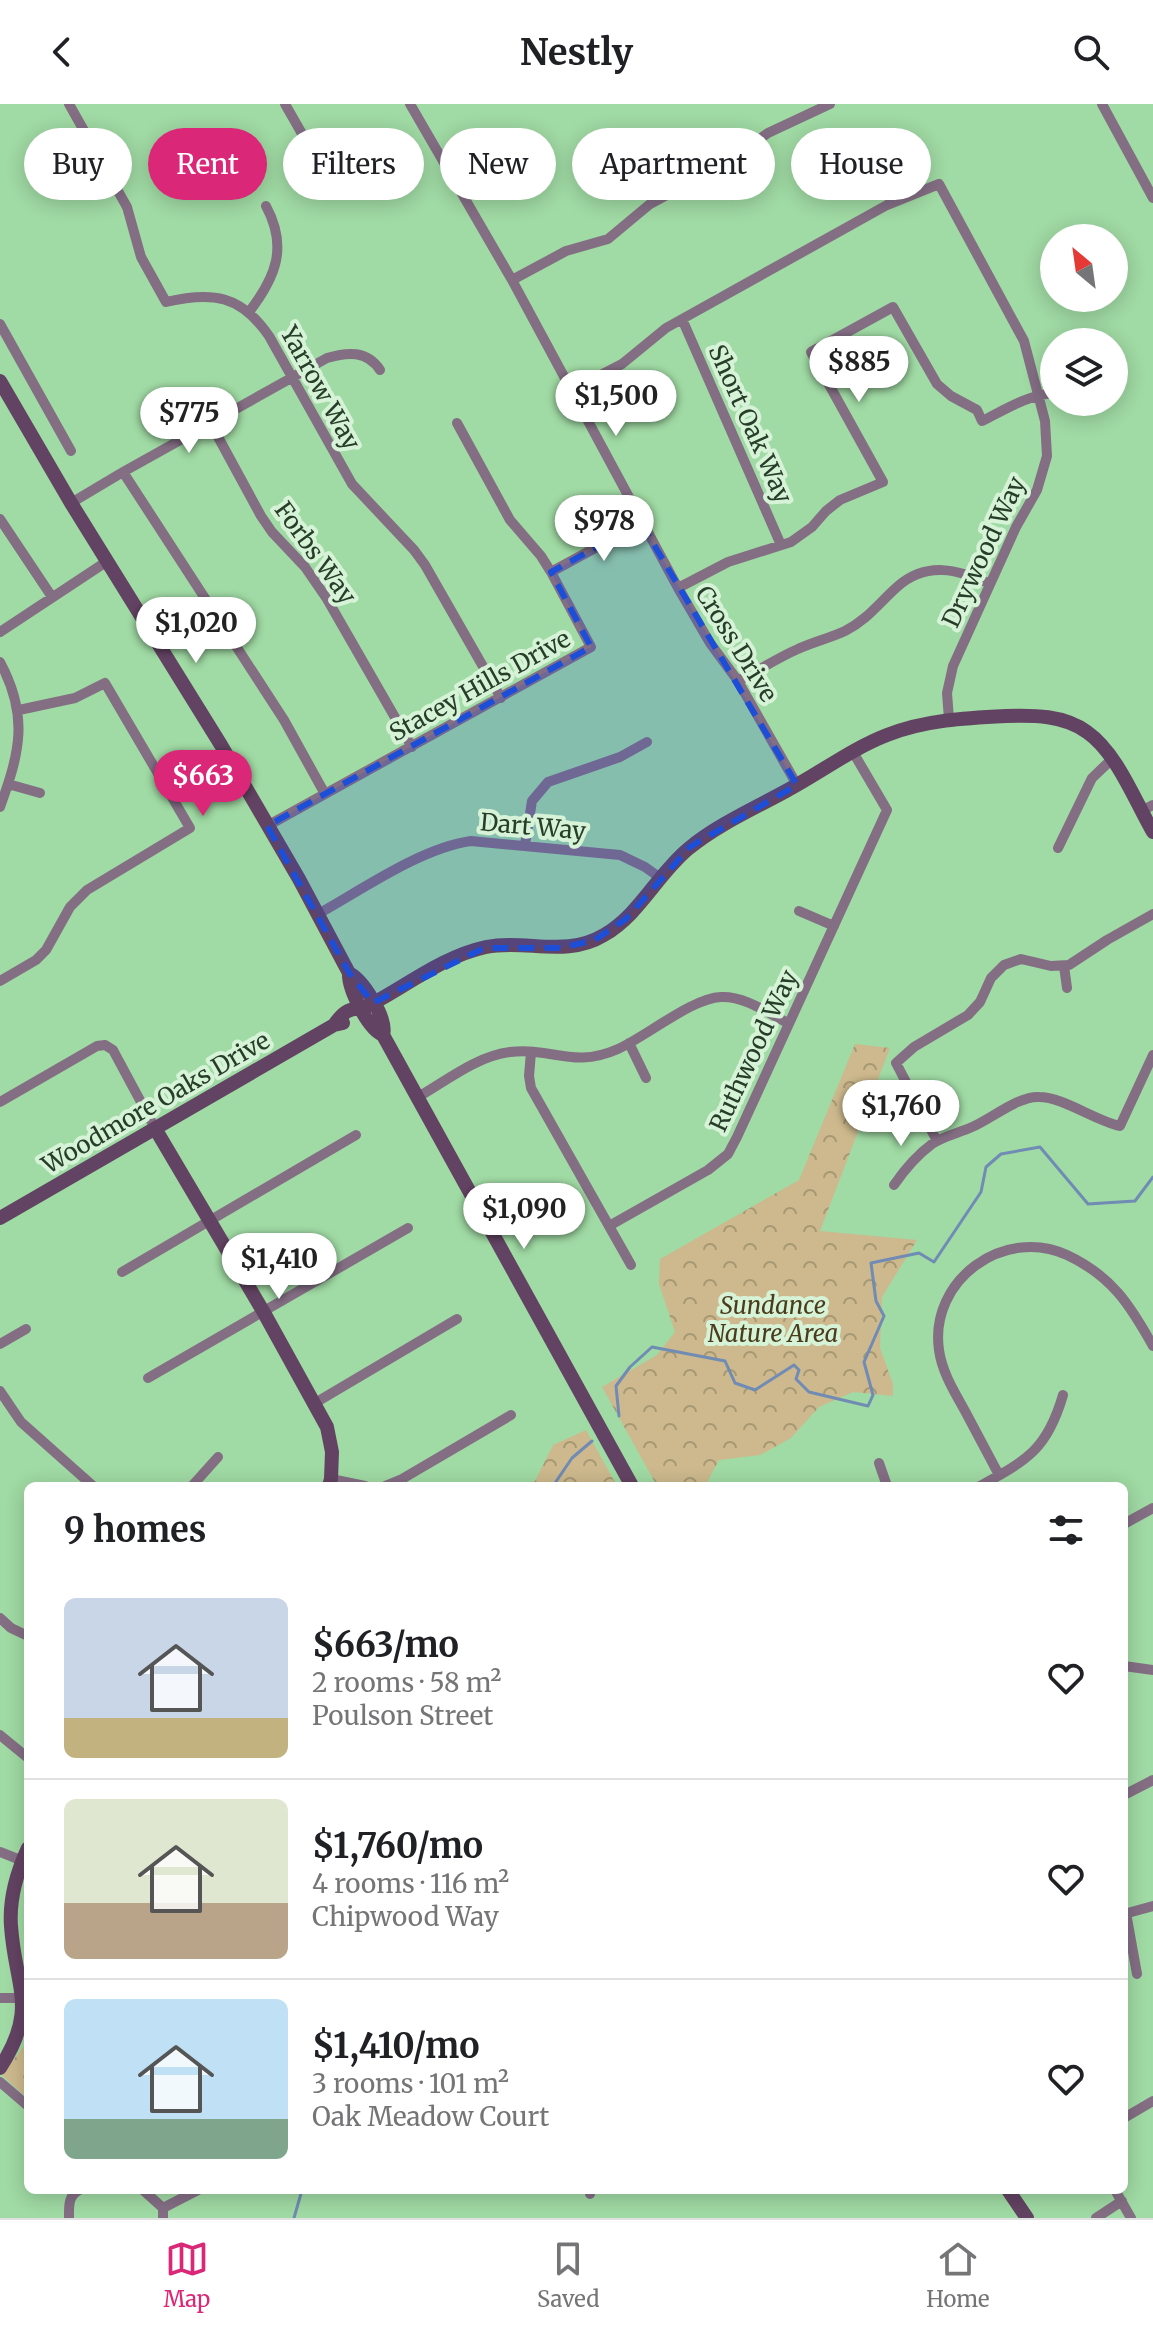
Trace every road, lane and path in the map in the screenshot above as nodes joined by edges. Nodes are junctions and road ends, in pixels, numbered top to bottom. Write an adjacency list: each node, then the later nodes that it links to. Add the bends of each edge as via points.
1 (69, 104): 10 (street, Yarrow Way, via 127,207 141,257 166,302 206,296)
2 (285, 104): 6 (street)
3 (410, 104): 9 (street, Cross Drive)
4 (830, 104): 9 (street, via 768,133 650,204 608,239 566,251)
5 (1102, 104): 7 (street)
6 (299, 128)
7 (1153, 198)
8 (266, 206): 10 (street, via 277,236 277,257 264,292)
9 (512, 280): 16 (street, Cross Drive)
10 (249, 312): 14 (street, Yarrow Way)
11 (682, 319): 16 (street, via 622,364); 17 (street, Drywood Way, via 887,205 939,184 1018,328); 26 (street, Short Oak Way)
12 (0, 324): 21 (street)
13 (380, 370): 14 (street, via 367,357 340,354)
14 (292, 378): 20 (street); 35 (street, Yarrow Way, via 352,484 425,565)
15 (0, 383): 23 (street)
16 (572, 390): 25 (street, Cross Drive)
17 (1037, 395): 18 (street); 26 (street, via 982,421 977,410 937,384 893,307 811,352 883,482 840,500 812,527); 29 (street, Drywood Way, via 1047,456 1037,490)
18 (1040, 395)
19 (457, 423): 28 (street, via 510,520)
20 (211, 424): 22 (street); 39 (street, Forbs Way, via 261,516 322,590)
21 (71, 451)
22 (123, 472): 23 (street); 45 (street, via 284,720)
23 (71, 503): 27 (street)
24 (0, 519): 31 (street)
25 (641, 523): 28 (street); 30 (street, Cross Drive)
26 (781, 545): 30 (street, via 728,562)
27 (106, 562): 31 (street); 48 (street, via 176,669)
28 (551, 572): 35 (street, Stacey Hills Drive, via 591,647)
29 (990, 584): 34 (street, via 952,570 919,575 842,633 796,649); 37 (street, Drywood Way, via 953,666)
30 (678, 588): 34 (street, Cross Drive)
31 (52, 597): 32 (street)
32 (0, 632)
33 (0, 662): 36 (street)
34 (738, 681): 43 (street, Cross Drive)
35 (501, 698): 39 (street, Stacey Hills Drive)
36 (19, 710): 42 (street); 58 (street, via 75,698 105,683 190,828 87,890 70,907 46,950)
37 (949, 719): 40 (street, Woodmore Oaks Drive, via 904,729); 41 (street, Woodmore Oaks Drive, via 1033,716 1065,721 1085,730)
38 (647, 742): 50 (street, via 548,782 532,801)
39 (412, 747): 45 (street, Stacey Hills Drive)
40 (853, 752): 43 (street, Woodmore Oaks Drive); 56 (street, Ruthwood Way, via 887,810)
41 (1112, 759): 47 (street, Woodmore Oaks Drive); 51 (street, via 1092,778)
42 (8, 784): 44 (street); 46 (street)
43 (797, 785): 52 (street, Woodmore Oaks Drive, via 707,834)
44 (40, 793)
45 (325, 794): 48 (street, Stacey Hills Drive)
46 (0, 807)
47 (1147, 808): 49 (street, Woodmore Oaks Drive)
48 (267, 826): 54 (street)
49 (1153, 832)
50 (525, 845): 52 (street, Dart Way, via 620,855); 54 (street, Dart Way, via 471,841 439,848)
51 (1058, 848)
52 (659, 877): 60 (street, Woodmore Oaks Drive, via 626,919 595,940 561,948 514,944 476,950)
53 (799, 911): 56 (street)
54 (318, 914): 60 (street, via 349,973 362,983)
55 (1153, 914): 57 (street)
56 (834, 926): 61 (street, Ruthwood Way)
57 (1064, 966): 59 (street); 70 (street, via 1027,959 1004,965 968,1015 896,1063)
58 (0, 981)
59 (1067, 988)
60 (367, 1006): 66 (street, via 385,1024 383,1035); 68 (street, Woodmore Oaks Drive, via 358,1016)
61 (788, 1023): 62 (street, via 745,1001 712,998); 74 (street, Ruthwood Way, via 728,1154)
62 (629, 1043): 63 (street, via 591,1057); 65 (street)
63 (531, 1052): 66 (street, via 482,1060); 74 (street, via 531,1088)
64 (1153, 1055): 70 (street, via 1120,1126 1037,1096)
65 (646, 1078)
66 (418, 1097): 95 (street)
67 (0, 1102): 68 (street, via 105,1045 113,1050)
68 (156, 1130): 72 (street, Woodmore Oaks Drive); 73 (street)
69 (356, 1135): 73 (street)
70 (937, 1141): 71 (street)
71 (894, 1185)
72 (0, 1218)
73 (210, 1220): 77 (street); 78 (street)
74 (609, 1226): 76 (street)
75 (408, 1228): 78 (street)
76 (631, 1265)
77 (122, 1272)
78 (263, 1311): 83 (street); 86 (street)
79 (457, 1319): 86 (street)
80 (26, 1329): 81 (street)
81 (0, 1344)
82 (1153, 1346): 90 (street, via 1123,1296 1060,1252 1011,1248 967,1271 944,1305 939,1351 945,1373)
83 (148, 1378)
84 (0, 1391): 91 (street, via 21,1422)
85 (1063, 1395): 90 (street, via 1045,1440)
86 (315, 1403): 93 (street, via 332,1452)
87 (511, 1415): 94 (street)
88 (218, 1457): 92 (street)
89 (879, 1463): 96 (street)
90 (999, 1475): 97 (street)
91 (88, 1482)
92 (196, 1482)
93 (330, 1482)
94 (395, 1482)
95 (630, 1482)
96 (886, 1482)
97 (987, 1482)
98 (1153, 1508): 99 (street)
99 (1128, 1522)
100 (0, 1618): 101 (street)
101 (24, 1634)
102 (1128, 1667): 103 (street)
103 (1153, 1670)
104 (0, 1735): 105 (street)
105 (24, 1755)
106 (1153, 1780): 107 (street)
107 (1128, 1793)
108 (0, 1852): 109 (street)
109 (24, 1857)
110 (24, 1861): 115 (street, via 15,1881 10,1922)
111 (1153, 1906): 112 (street)
112 (1128, 1913)
113 (1128, 1929): 114 (street)
114 (1137, 1974)
115 (24, 1993)
116 (0, 1998): 117 (street)
117 (24, 1998)
118 (24, 2004): 119 (street)
119 (0, 2068)
120 (0, 2082): 122 (street)
121 (1153, 2101): 123 (street)
122 (24, 2103)
123 (1128, 2116)
124 (73, 2194): 131 (street)
125 (146, 2194): 130 (street)
126 (192, 2194): 130 (street)
127 (1011, 2194): 132 (street)
128 (1118, 2194): 129 (street)
129 (1122, 2201): 133 (street); 134 (street)
130 (163, 2213)
131 (69, 2218)
132 (1027, 2218)
133 (1096, 2218)
134 (1131, 2218)

